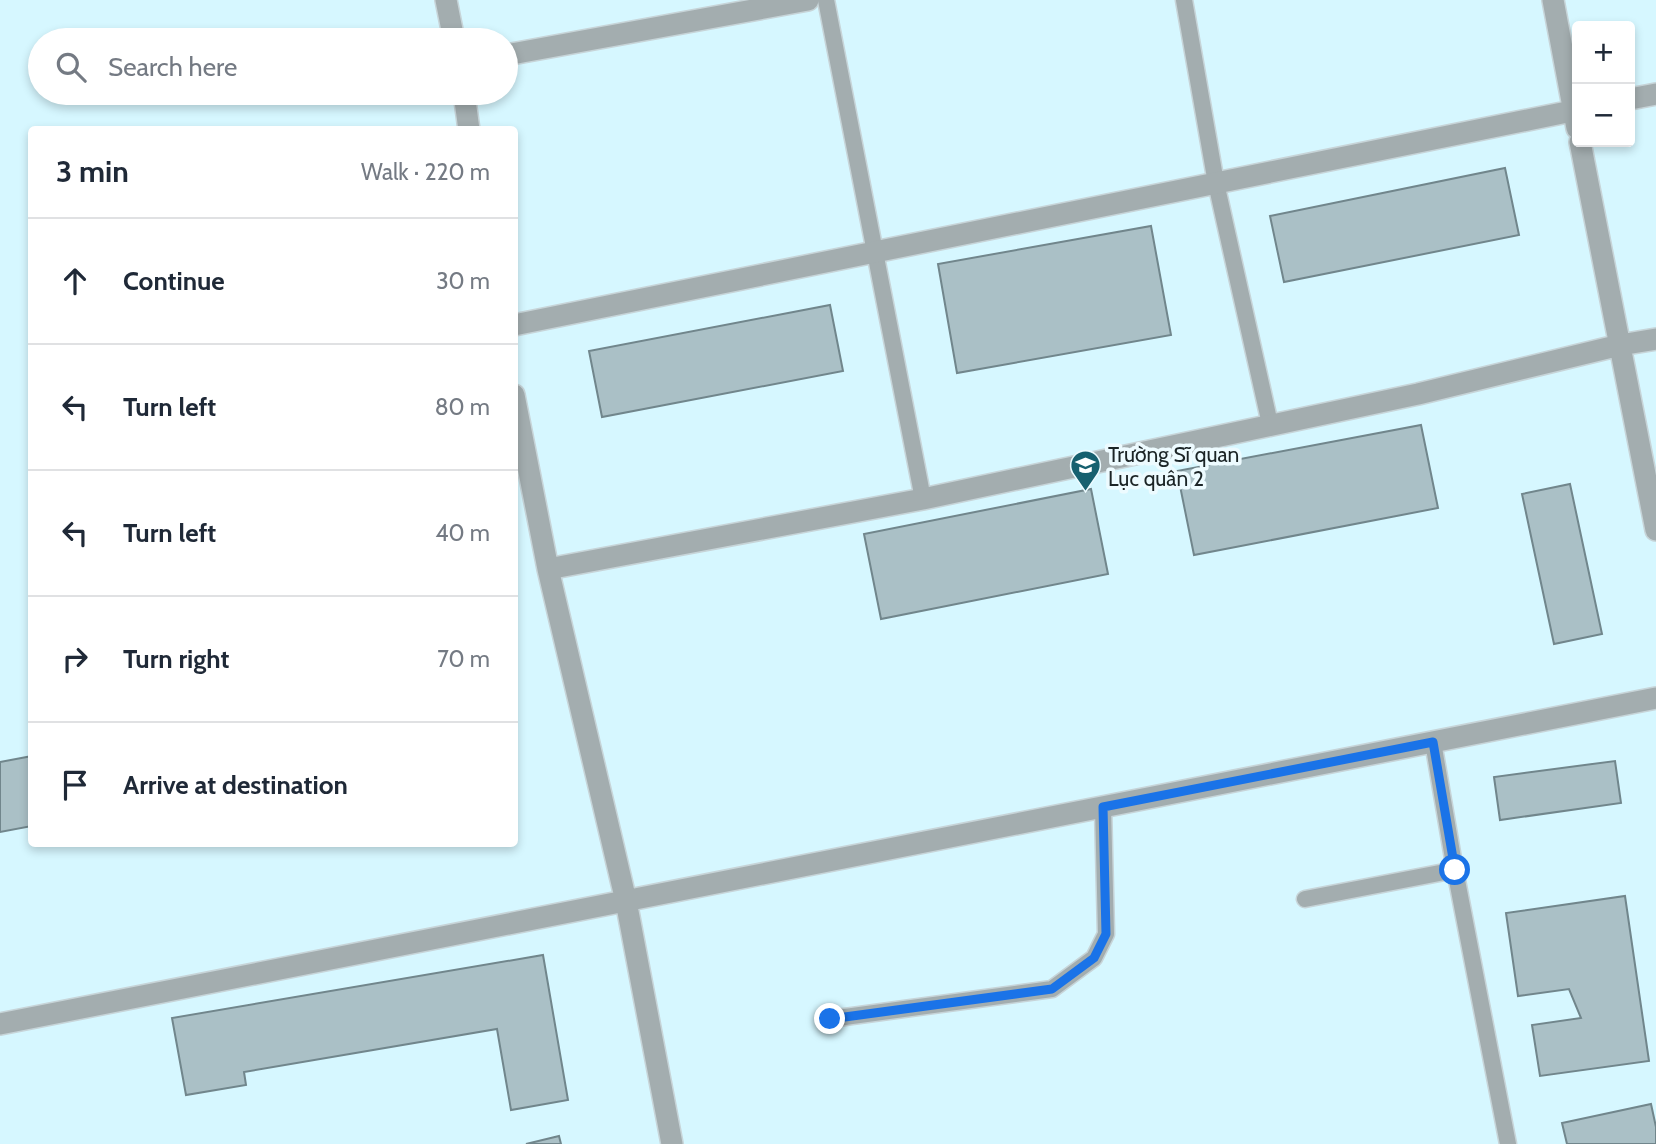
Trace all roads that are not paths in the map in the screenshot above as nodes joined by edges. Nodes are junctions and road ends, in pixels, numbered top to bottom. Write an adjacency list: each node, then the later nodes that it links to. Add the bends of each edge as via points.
1 (446, 0): 6 (street)
2 (808, 0): 7 (street)
3 (826, 0): 16 (lane)
4 (1184, 0): 15 (lane)
5 (1553, 0): 9 (street)
6 (452, 28)
7 (518, 53)
8 (1656, 94): 10 (street)
9 (1572, 96)
10 (1635, 98)
11 (466, 105): 13 (street)
12 (1572, 117): 15 (street)
13 (469, 126)
14 (1581, 147): 19 (street)
15 (1216, 183): 16 (street); 21 (lane)
16 (877, 251): 17 (street); 22 (lane)
17 (518, 324)
18 (1656, 339): 19 (street)
19 (1620, 345): 21 (street); 23 (street)
20 (518, 415): 24 (street)
21 (1270, 424): 22 (street)
22 (923, 499): 24 (street)
23 (1656, 530)
24 (548, 569): 30 (street)
25 (1656, 698): 26 (street)
26 (1433, 742): 27 (street); 28 (lane)
27 (1103, 807): 30 (street); 31 (lane, via 1106,934 1094,958 1052,989)
28 (1455, 870): 29 (lane); 34 (lane)
29 (1305, 899)
30 (626, 901): 32 (street); 33 (street)
31 (830, 1019)
32 (0, 1024)
33 (672, 1144)
34 (1508, 1144)

